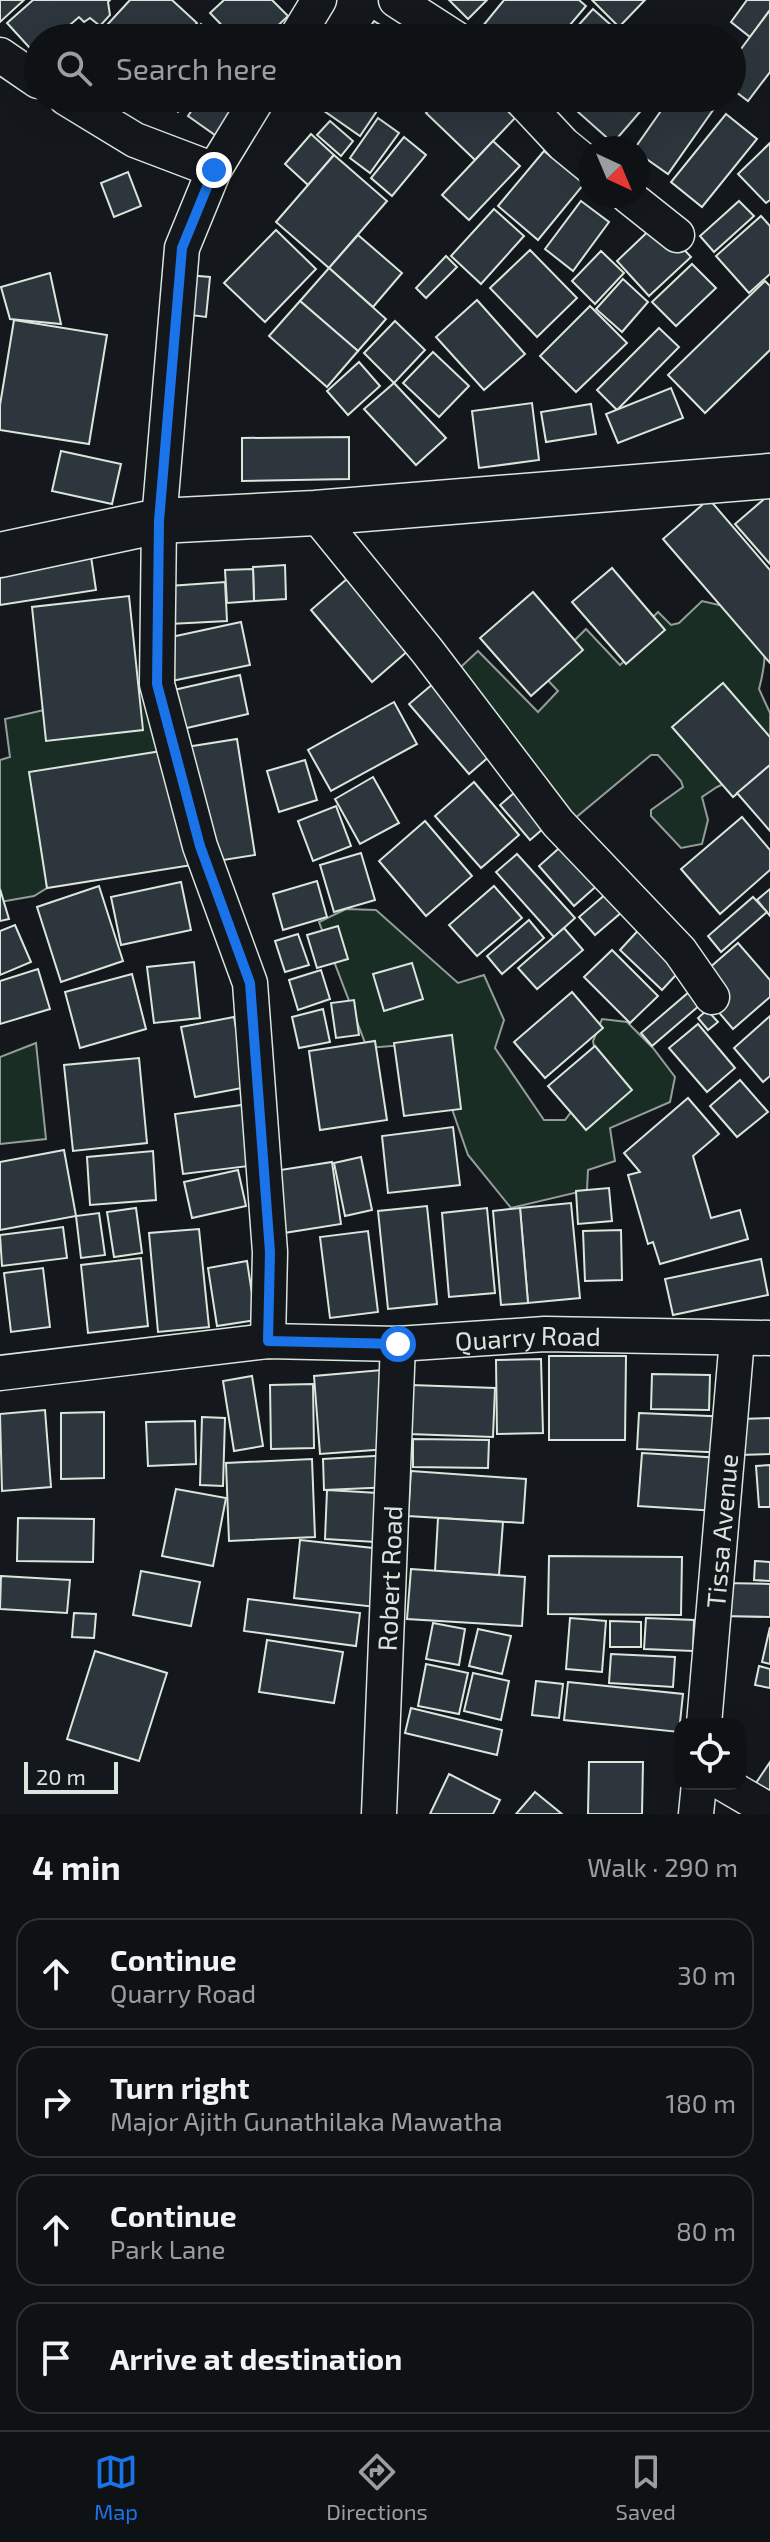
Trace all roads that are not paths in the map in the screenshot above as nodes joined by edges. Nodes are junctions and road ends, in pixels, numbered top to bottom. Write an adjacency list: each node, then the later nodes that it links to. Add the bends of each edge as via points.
1 (319, 0): 3 (street)
2 (396, 0): 4 (street)
3 (304, 24)
4 (433, 24)
5 (0, 55): 6 (street)
6 (24, 71)
7 (89, 112): 11 (street, via 135,140)
8 (249, 112): 11 (street)
9 (533, 112): 10 (street)
10 (578, 156)
11 (214, 170): 16 (street, via 182,248)
12 (643, 208): 13 (street)
13 (677, 235)
14 (770, 476): 15 (main road)
15 (315, 513): 16 (main road); 18 (street, via 558,823 680,951)
16 (159, 521): 17 (main road); 20 (street, via 159,693 200,846 250,983 270,1252)
17 (0, 555)
18 (712, 997)
19 (754, 1339): 21 (street, Quarry Road, via 545,1334); 23 (street, Tissa Avenue)
20 (268, 1341): 21 (street, Quarry Road); 22 (street, Quarry Road)
21 (398, 1344): 27 (street, Robert Road)
22 (0, 1373)
23 (705, 1718)
24 (698, 1790): 28 (street)
25 (734, 1790): 26 (street)
26 (770, 1811)
27 (379, 1814)
28 (696, 1814)

